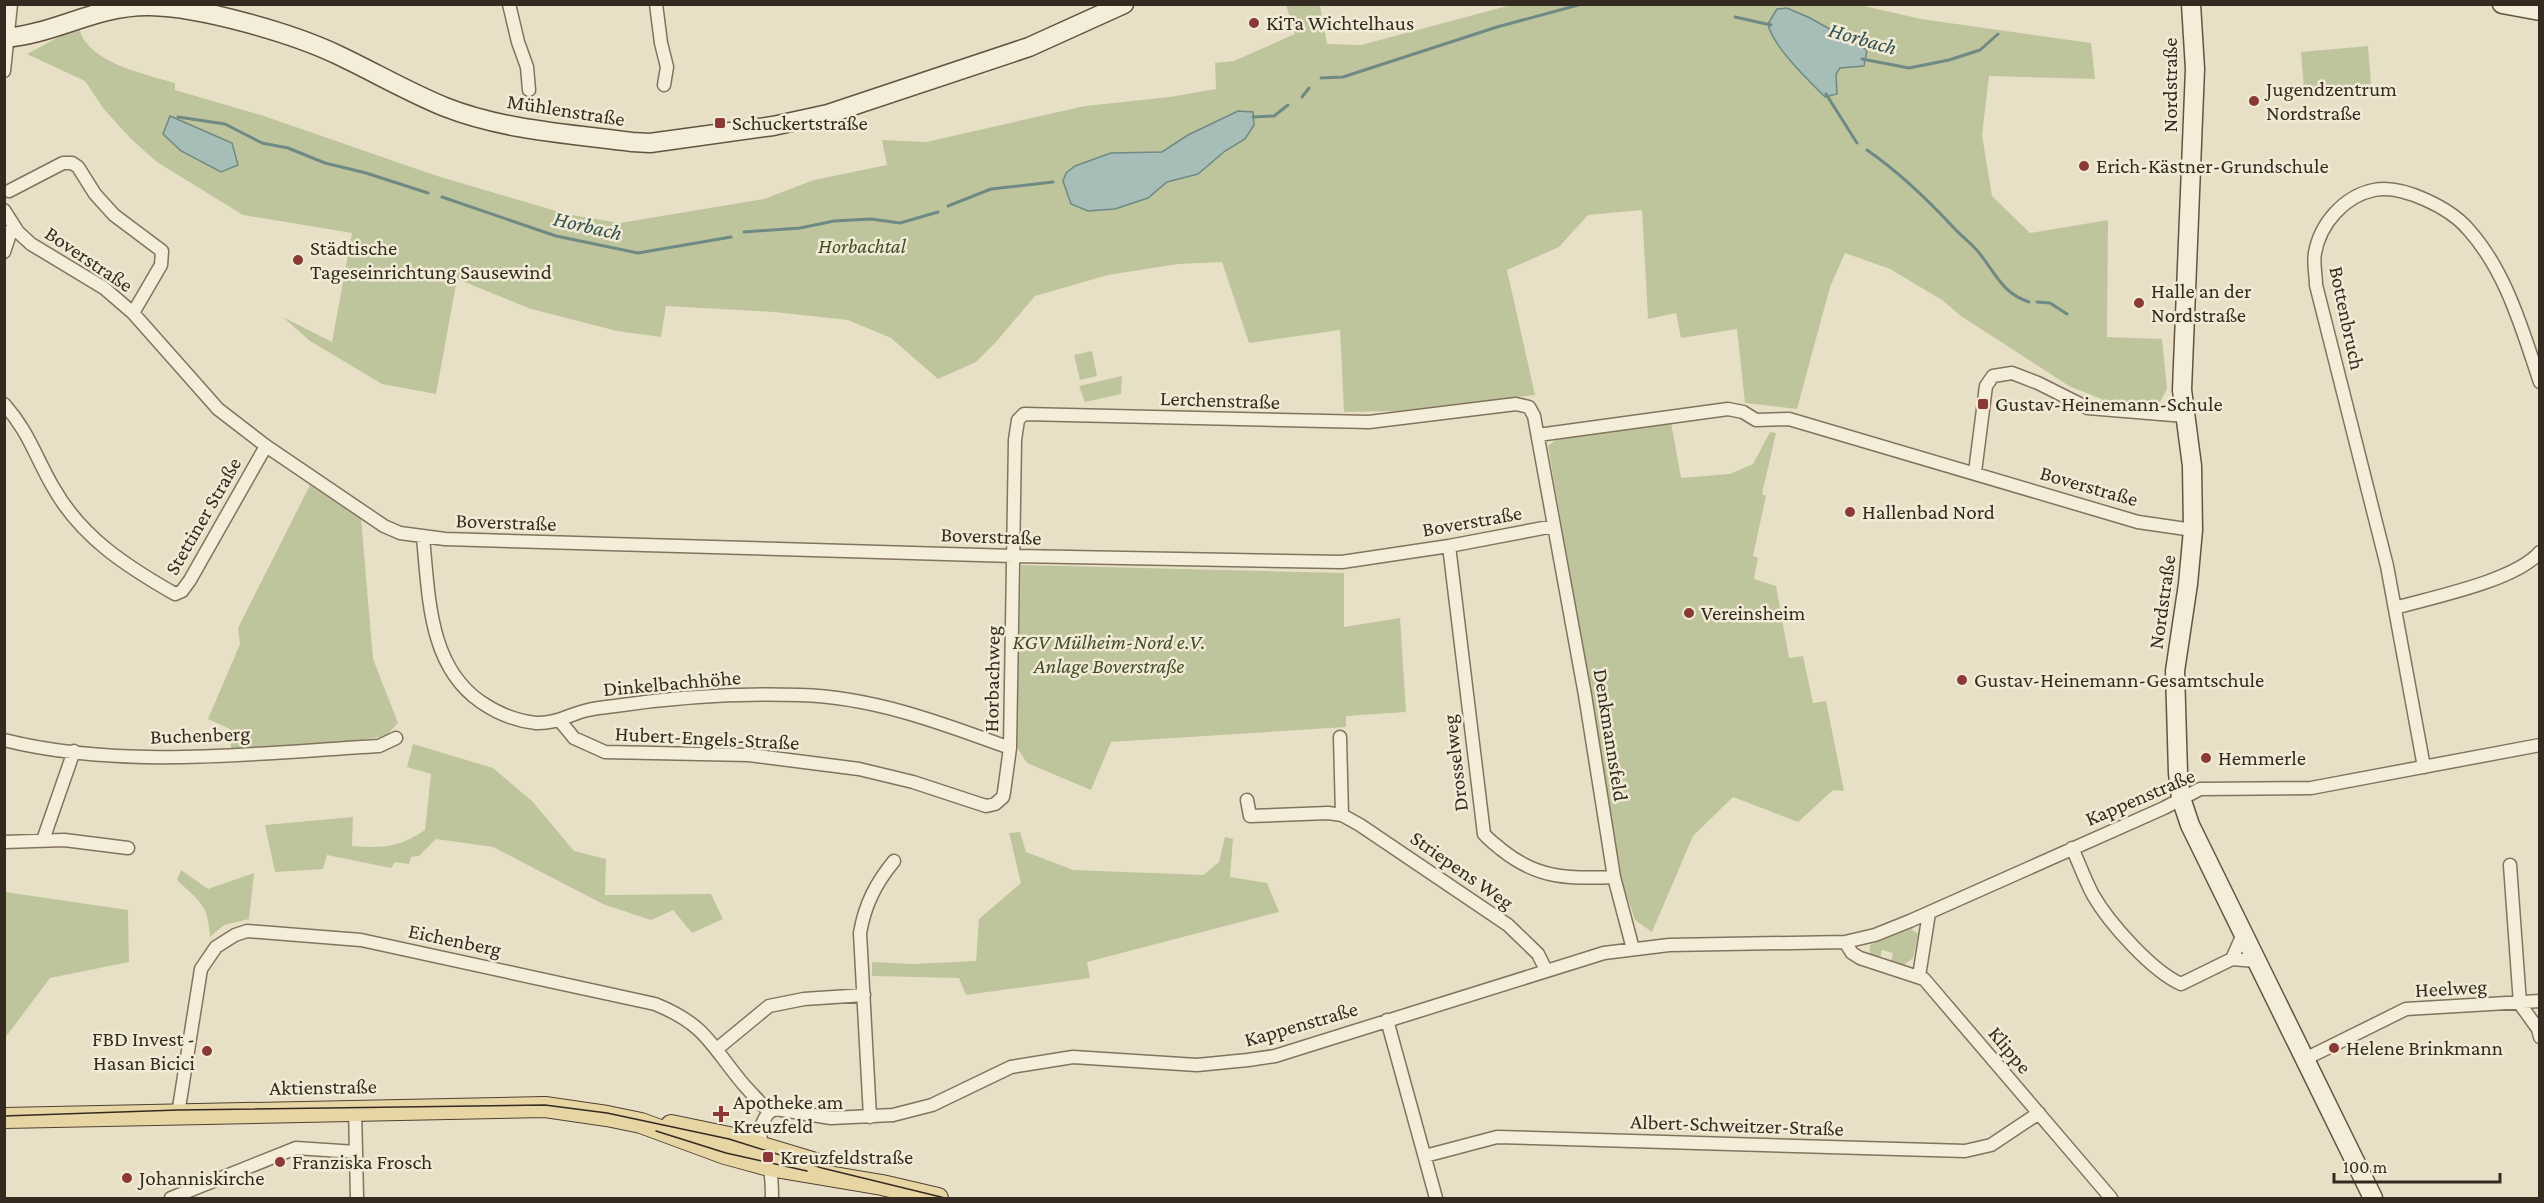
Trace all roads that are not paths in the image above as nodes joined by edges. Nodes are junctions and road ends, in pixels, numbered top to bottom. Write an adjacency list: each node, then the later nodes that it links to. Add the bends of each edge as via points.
1 (11, 4): 8 (street)
2 (509, 4): 11 (street, via 527,67)
3 (656, 4): 10 (street, via 667,67)
4 (1125, 4): 8 (street, Mühlenstraße, via 1037,44 828,114 773,126 650,142 479,119 445,107 337,54 180,8 110,9)
5 (2192, 4): 19 (street, Nordstraße, via 2195,69 2183,335)
6 (2502, 4): 7 (street)
7 (2540, 11)
8 (6, 38): 9 (street)
9 (4, 71)
10 (664, 85)
11 (529, 90)
12 (9, 191): 16 (street, via 63,164 78,167 114,215 162,251 161,265)
13 (4, 210): 14 (street, Boverstraße)
14 (13, 225): 15 (street); 16 (street, Boverstraße, via 31,244 104,288)
15 (4, 252)
16 (133, 313): 21 (street, Boverstraße, via 218,409)
17 (2540, 382): 29 (street, Bottenbruch, via 2514,306 2489,259 2468,228 2442,207 2410,193 2374,189 2350,201 2327,221 2314,255 2316,285)
18 (4, 404): 21 (street, Stettiner Straße, via 27,432 52,486 81,527 117,559 175,594 190,580)
19 (2185, 416): 22 (street, via 2088,408 2038,383 2002,373 1993,376 1986,386); 24 (street, Nordstraße, via 2192,466)
20 (1538, 435): 22 (street, Boverstraße, via 1728,409 1756,420 1790,419); 23 (street, Boverstraße); 28 (street, Lerchenstraße, via 1528,407 1516,404 1369,422 1029,413 1018,420 1015,440)
21 (266, 446): 25 (street, Boverstraße, via 384,525)
22 (1975, 472): 24 (street, Boverstraße, via 2138,522)
23 (1554, 526): 26 (street, Boverstraße); 48 (street, Denkmannsfeld)
24 (2193, 530): 38 (street, Nordstraße, via 2175,671)
25 (423, 538): 28 (street, Boverstraße); 30 (street, Dinkelbachhöhe, via 435,636 456,676 471,695 497,712 536,723)
26 (1449, 546): 28 (street, Boverstraße, via 1342,562); 48 (street, Drosselweg, via 1484,834 1517,861 1539,872 1575,879)
27 (2540, 552): 29 (street, via 2509,573)
28 (1013, 556): 35 (street, Horbachweg)
29 (2395, 608): 37 (street, Bottenbruch)
30 (560, 721): 35 (street, Dinkelbachhöhe, via 587,710 648,701 801,695 885,706); 39 (street, Hubert-Engels-Straße, via 582,744 605,752 763,756 860,769 986,806)
31 (1340, 737): 41 (street)
32 (396, 738): 36 (street, Buchenberg, via 379,746 233,754 136,757)
33 (4, 740): 36 (street, Buchenberg)
34 (2540, 745): 37 (street, Kappenstraße)
35 (1010, 748): 39 (street, Horbachweg)
36 (74, 751): 42 (street)
37 (2424, 767): 38 (street, Kappenstraße, via 2311,788 2200,789)
38 (2181, 798): 45 (street, Kappenstraße); 50 (street, Nordstraße, via 2185,815)
39 (1000, 800)
40 (1247, 800): 41 (street, Striepens Weg, via 1250,816)
41 (1342, 815): 55 (street, Striepens Weg, via 1508,925 1538,954)
42 (41, 840): 43 (street); 44 (street)
43 (4, 842)
44 (128, 848)
45 (2072, 848): 49 (street, Kappenstraße); 53 (street, via 2094,895 2118,929 2166,978 2181,984)
46 (894, 861): 57 (street, via 879,879 862,917)
47 (2510, 865): 59 (street)
48 (1614, 877): 52 (street, Denkmannsfeld)
49 (1929, 913): 51 (street, Kappenstraße, via 1875,935); 56 (street)
50 (2243, 934): 53 (street); 54 (street, Nordstraße)
51 (1845, 942): 52 (street, Kappenstraße); 56 (street, via 1860,958)
52 (1633, 949): 55 (street, Kappenstraße)
53 (2232, 959): 54 (street)
54 (2256, 961): 63 (street, Nordstraße)
55 (1546, 970): 60 (street, Kappenstraße)
56 (1919, 976): 66 (street, Klippe)
57 (864, 995): 62 (street, via 769,1005); 68 (street)
58 (2540, 1001): 59 (street, Heelweg)
59 (2520, 1004): 61 (street); 63 (street, Heelweg, via 2406,1009)
60 (1387, 1020): 68 (street, Kappenstraße, via 1275,1056 1235,1062 1187,1064 1082,1057 1011,1066 927,1107); 72 (street)
61 (2540, 1037)
62 (718, 1048): 65 (street, Eichenberg); 67 (street, Eichenberg, via 684,1018 643,1001 358,939 247,931 216,947 201,969)
63 (2303, 1060): 79 (street, Nordstraße)
64 (355, 1109): 67 (main road, Aktienstraße); 70 (street); 71 (main road, Aktienstraße, via 545,1107 641,1124 676,1125)
65 (769, 1112): 68 (street, Kappenstraße, via 776,1109 831,1118); 71 (street, via 761,1132)
66 (2039, 1113): 72 (street, Albert-Schweitzer-Straße, via 1991,1145 1965,1150 1497,1137); 78 (street, Klippe)
67 (178, 1114): 69 (main road, Aktienstraße)
68 (870, 1117)
69 (4, 1118)
70 (356, 1152): 73 (street, via 296,1148); 74 (street)
71 (765, 1156): 75 (street); 76 (main road, Aktienstraße)
72 (1425, 1156): 77 (street)
73 (171, 1198)
74 (357, 1198)
75 (772, 1198)
76 (938, 1198)
77 (1436, 1198)
78 (2111, 1198)
79 (2373, 1198)

